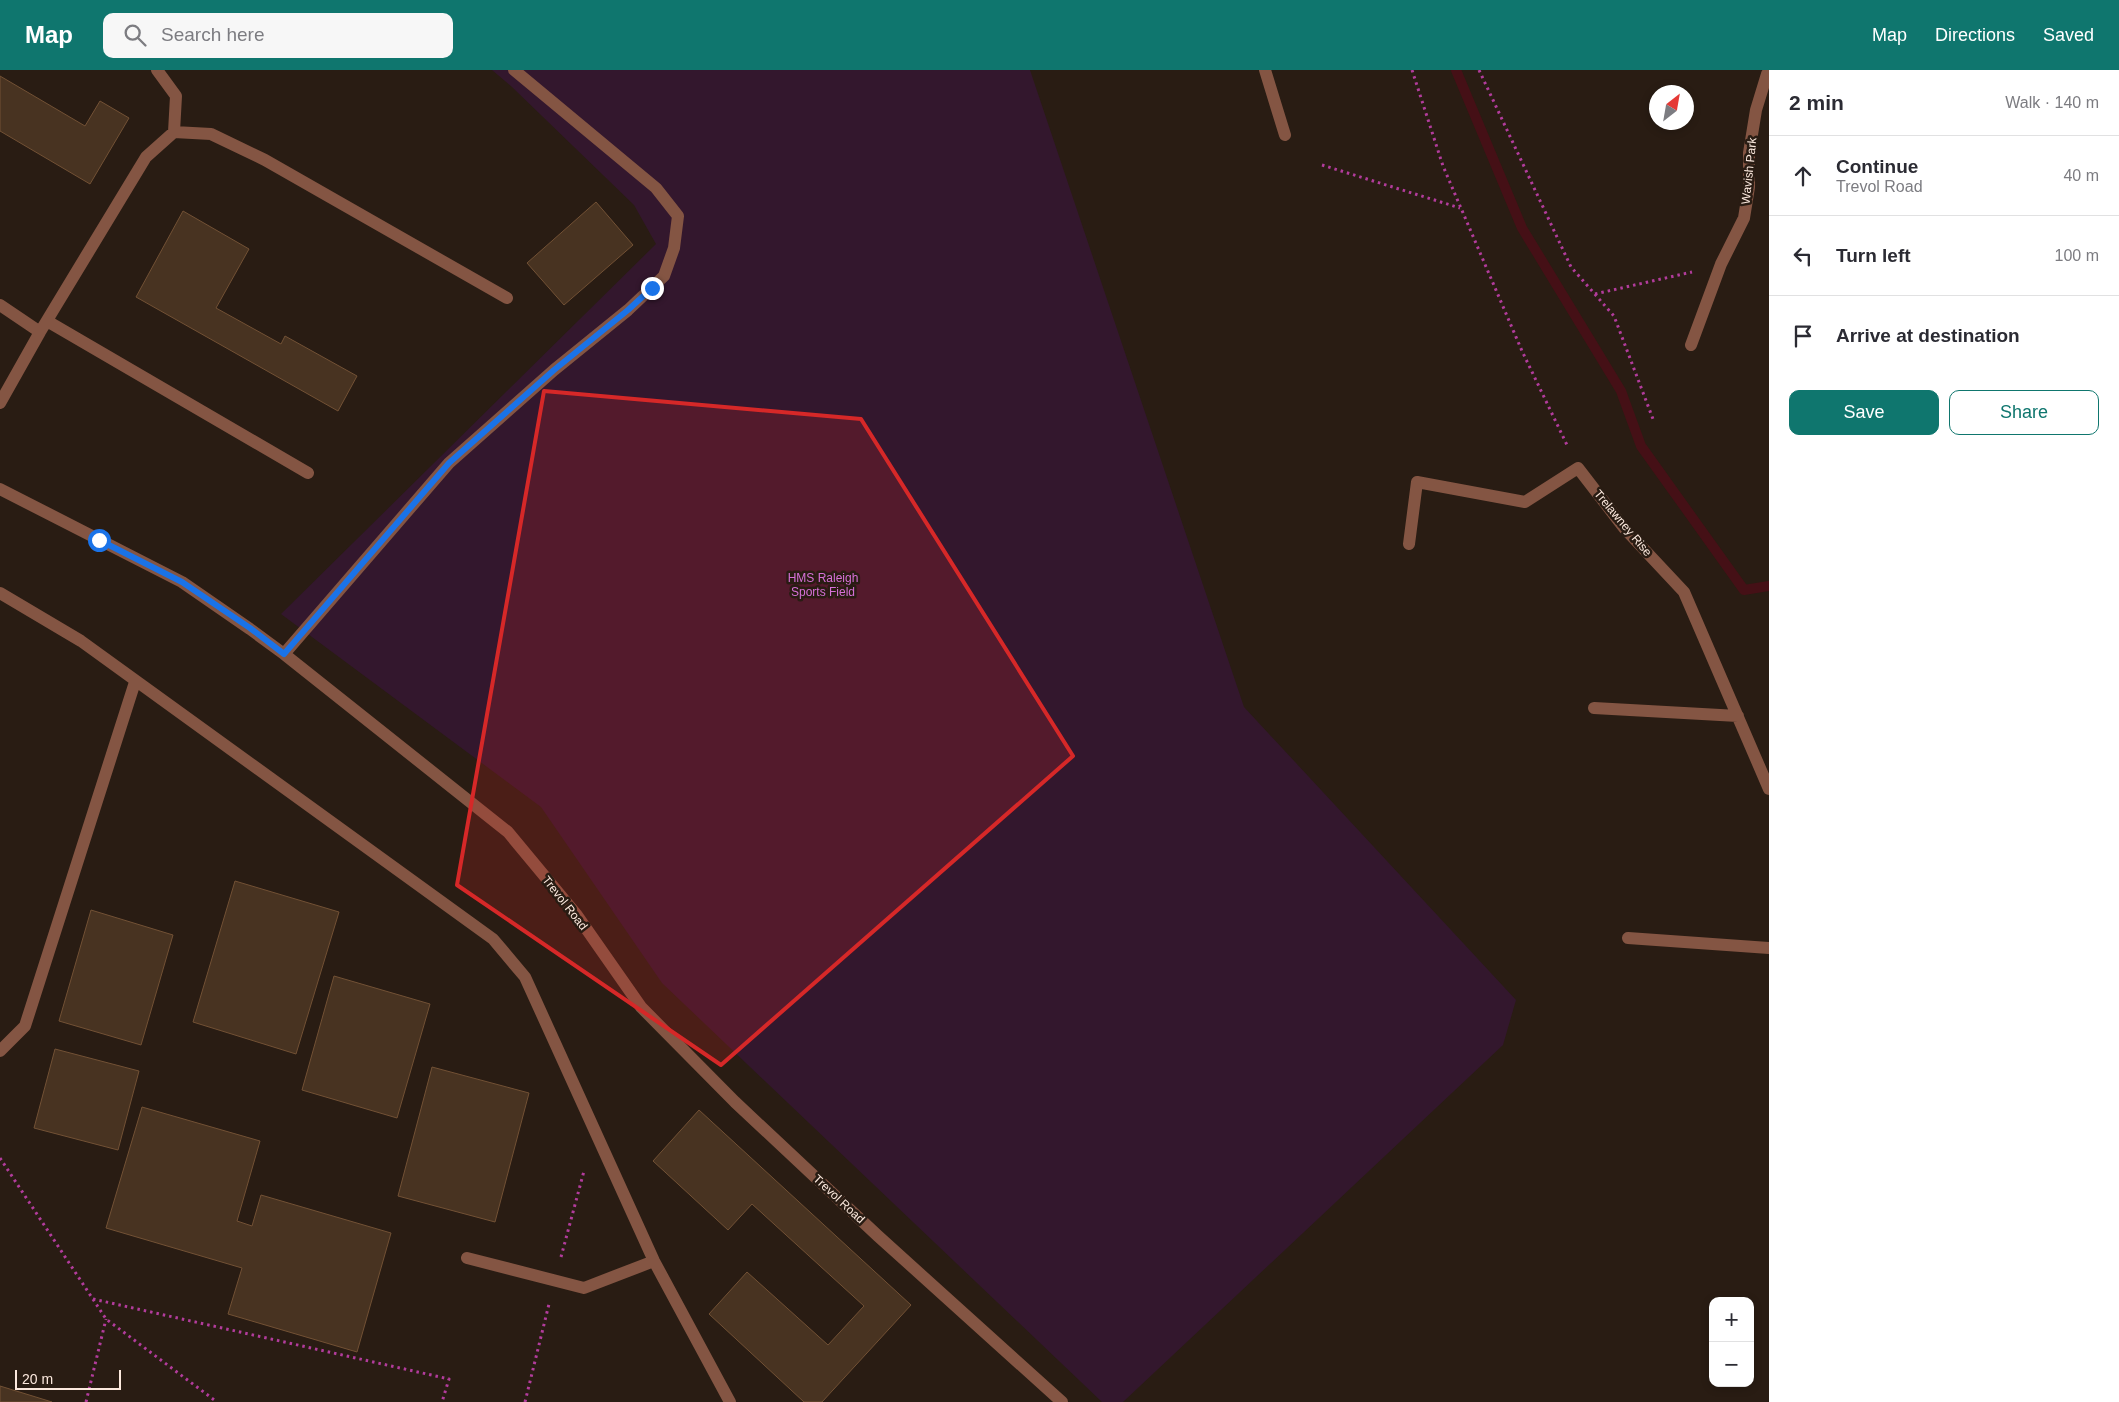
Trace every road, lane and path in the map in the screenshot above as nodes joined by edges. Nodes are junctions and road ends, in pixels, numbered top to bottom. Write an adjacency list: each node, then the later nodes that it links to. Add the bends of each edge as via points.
1 (157, 70): 7 (street, via 176,96)
2 (514, 70): 24 (street, via 656,188 678,216 674,248 664,276 449,463)
3 (1265, 70): 8 (street)
4 (1412, 70): 10 (path, via 1443,166)
5 (1479, 70): 12 (path, via 1571,267)
6 (1766, 73): 11 (street, Wavish Park, via 1749,153 1749,187 1744,218)
7 (174, 132): 13 (street, via 211,134 265,160); 15 (street, via 146,157)
8 (1285, 135)
9 (1322, 165): 10 (path)
10 (1461, 208): 19 (path, via 1522,351)
11 (1721, 264): 12 (path); 16 (street, Wavish Park)
12 (1595, 294): 18 (path, via 1614,316)
13 (507, 298)
14 (0, 305): 15 (street)
15 (44, 326): 17 (street); 20 (street)
16 (1691, 344)
17 (0, 403)
18 (1653, 419)
19 (1578, 468): 22 (street, via 1525,502 1417,482); 27 (street, Trelawney Rise, via 1625,529 1684,592)
20 (308, 473)
21 (0, 489): 24 (street, Trevol Road, via 182,582)
22 (1409, 544)
23 (0, 593): 25 (street, via 80,641)
24 (284, 654): 41 (street, Trevol Road, via 508,832 576,914 648,1014 735,1102)
25 (135, 682): 31 (street, via 25,1026); 34 (street, via 493,939 525,977)
26 (1594, 708): 27 (street)
27 (1738, 716): 28 (street, Trelawney Rise)
28 (1769, 789)
29 (1628, 938): 30 (street)
30 (1769, 948)
31 (0, 1052)
32 (0, 1158): 35 (path)
33 (467, 1258): 34 (street, via 584,1288)
34 (654, 1261): 40 (street)
35 (94, 1299): 36 (path); 39 (path, via 449,1379)
36 (106, 1319): 37 (path); 38 (path)
37 (86, 1402)
38 (217, 1402)
39 (442, 1402)
40 (730, 1402)
41 (1062, 1402)

